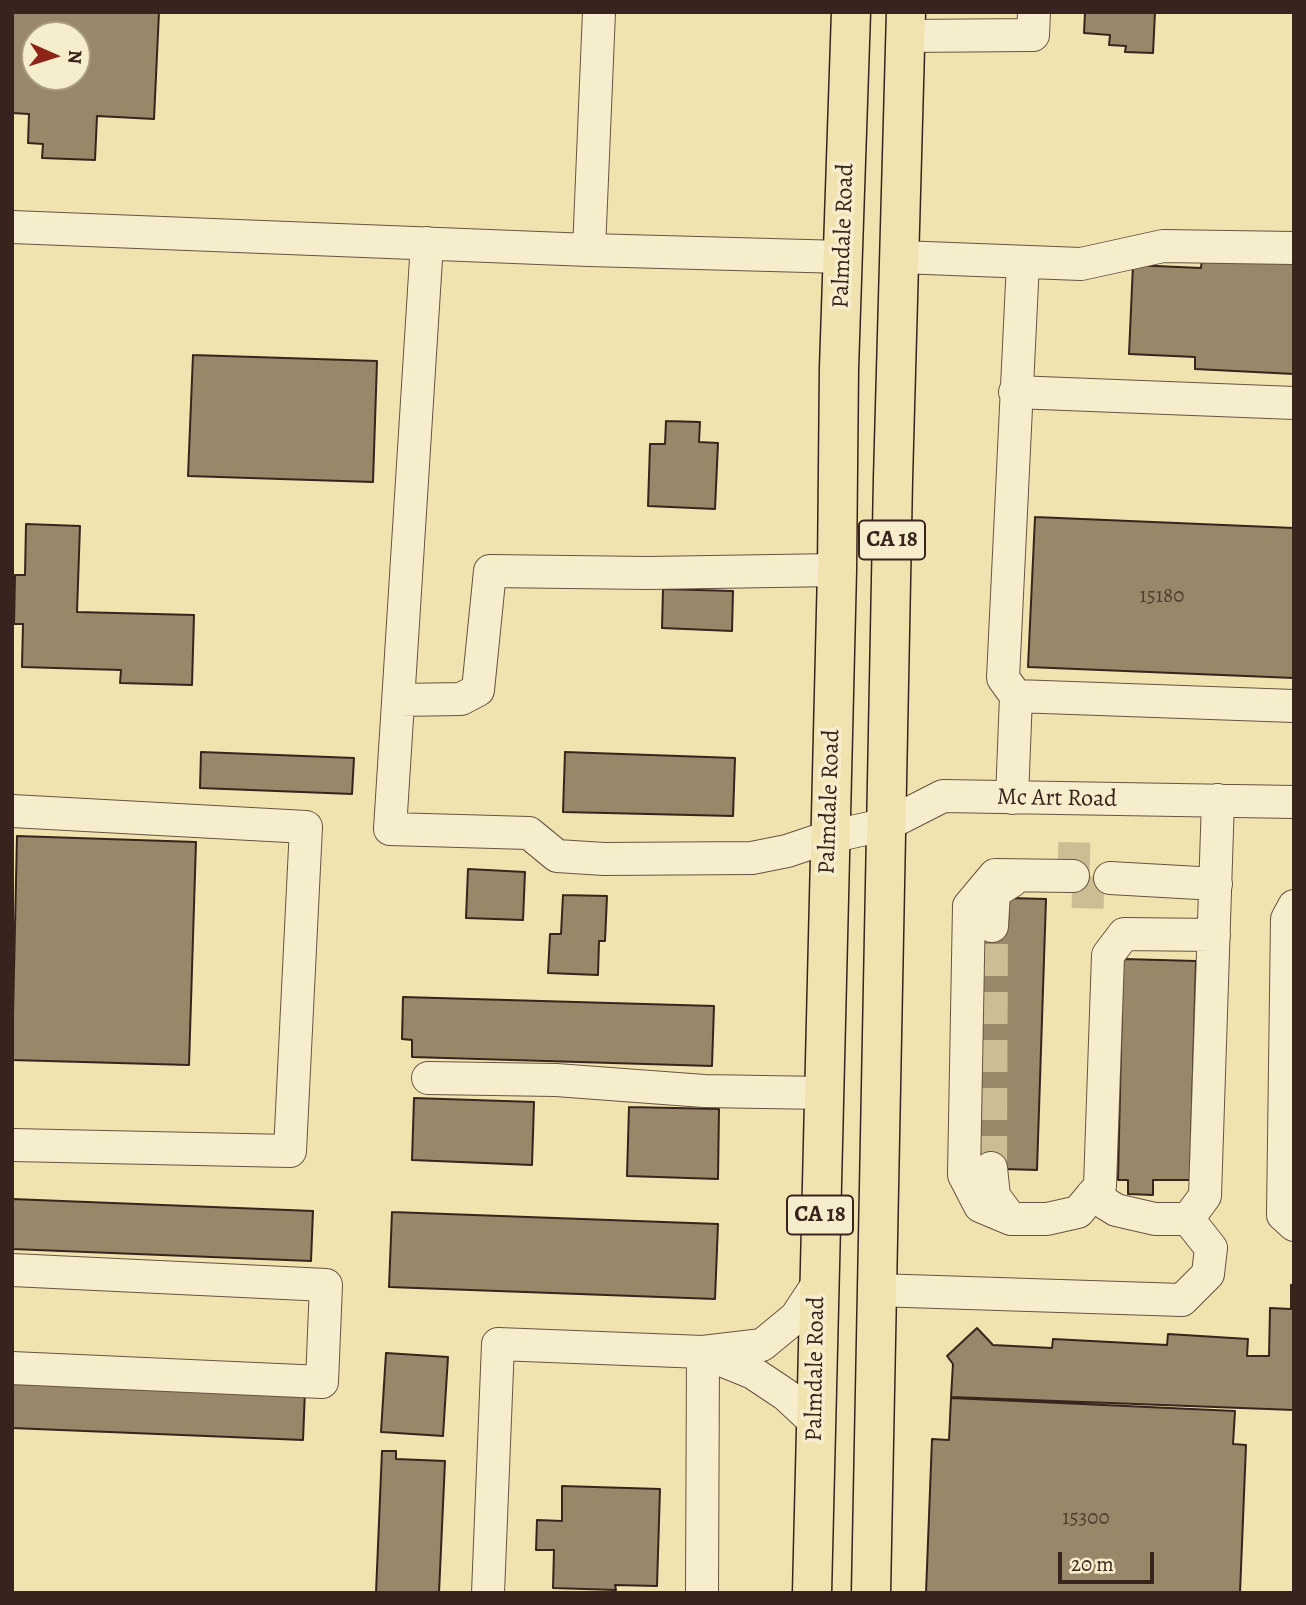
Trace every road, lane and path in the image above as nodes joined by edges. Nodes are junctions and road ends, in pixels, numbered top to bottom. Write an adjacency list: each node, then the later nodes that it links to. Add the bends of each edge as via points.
1 (599, 12): 8 (street)
2 (850, 12): 9 (highway, Palmdale Road / CA 18)
3 (905, 24): 4 (street); 10 (highway, CA 18)
4 (1033, 24)
5 (12, 227): 6 (street)
6 (427, 243): 8 (street); 16 (street)
7 (1294, 248): 11 (street, via 1163,246 1081,264)
8 (589, 250): 9 (street)
9 (843, 257): 14 (highway, Palmdale Road / CA 18)
10 (900, 257): 11 (street); 22 (highway, CA 18)
11 (1023, 262): 12 (street)
12 (1015, 392): 13 (street); 15 (street, via 1003,678)
13 (1294, 402)
14 (837, 570): 16 (street, via 490,571 478,690 461,699); 23 (highway, Palmdale Road / CA 18)
15 (1016, 696): 17 (street); 18 (street)
16 (399, 700): 23 (street, Mc Art Road, via 390,829 529,833 557,856 604,859 752,858)
17 (1294, 706)
18 (1012, 798): 19 (street, Mc Art Road); 22 (street, Mc Art Road, via 943,796)
19 (1219, 800): 20 (street, Mc Art Road); 25 (street)
20 (1294, 802)
21 (12, 811): 31 (street, via 306,827 290,1151)
22 (888, 824): 23 (street, Mc Art Road); 39 (highway, CA 18)
23 (829, 837): 30 (highway, Palmdale Road / CA 18)
24 (1021, 876): 25 (street, via 1052,892 1086,876); 27 (street, via 994,892); 34 (street, via 995,875 969,906 964,1174 980,1206)
25 (1216, 884): 28 (street)
26 (1294, 906): 36 (street, via 1287,919 1283,1215)
27 (992, 926)
28 (1214, 935): 33 (street, via 1124,934 1108,955 1100,1186); 35 (street, via 1205,1196)
29 (428, 1078): 30 (street)
30 (823, 1093): 38 (highway, Palmdale Road / CA 18)
31 (12, 1145)
32 (991, 1168): 34 (street, via 994,1196)
33 (1092, 1195): 34 (street, via 1078,1212 1047,1219); 35 (street, via 1116,1210 1154,1219)
34 (1011, 1219)
35 (1188, 1219): 39 (street, via 1211,1248 1208,1274 1182,1300)
36 (1294, 1225)
37 (12, 1270): 41 (street, via 326,1284 322,1382)
38 (818, 1282): 40 (street, via 796,1317 762,1345); 42 (highway, Palmdale Road / CA 18)
39 (876, 1290): 46 (highway, CA 18)
40 (703, 1352): 42 (street, via 753,1373); 43 (street, via 498,1343); 44 (street)
41 (12, 1368)
42 (815, 1422): 45 (highway, Palmdale Road / CA 18)
43 (488, 1593)
44 (702, 1593)
45 (812, 1593)
46 (871, 1593)

